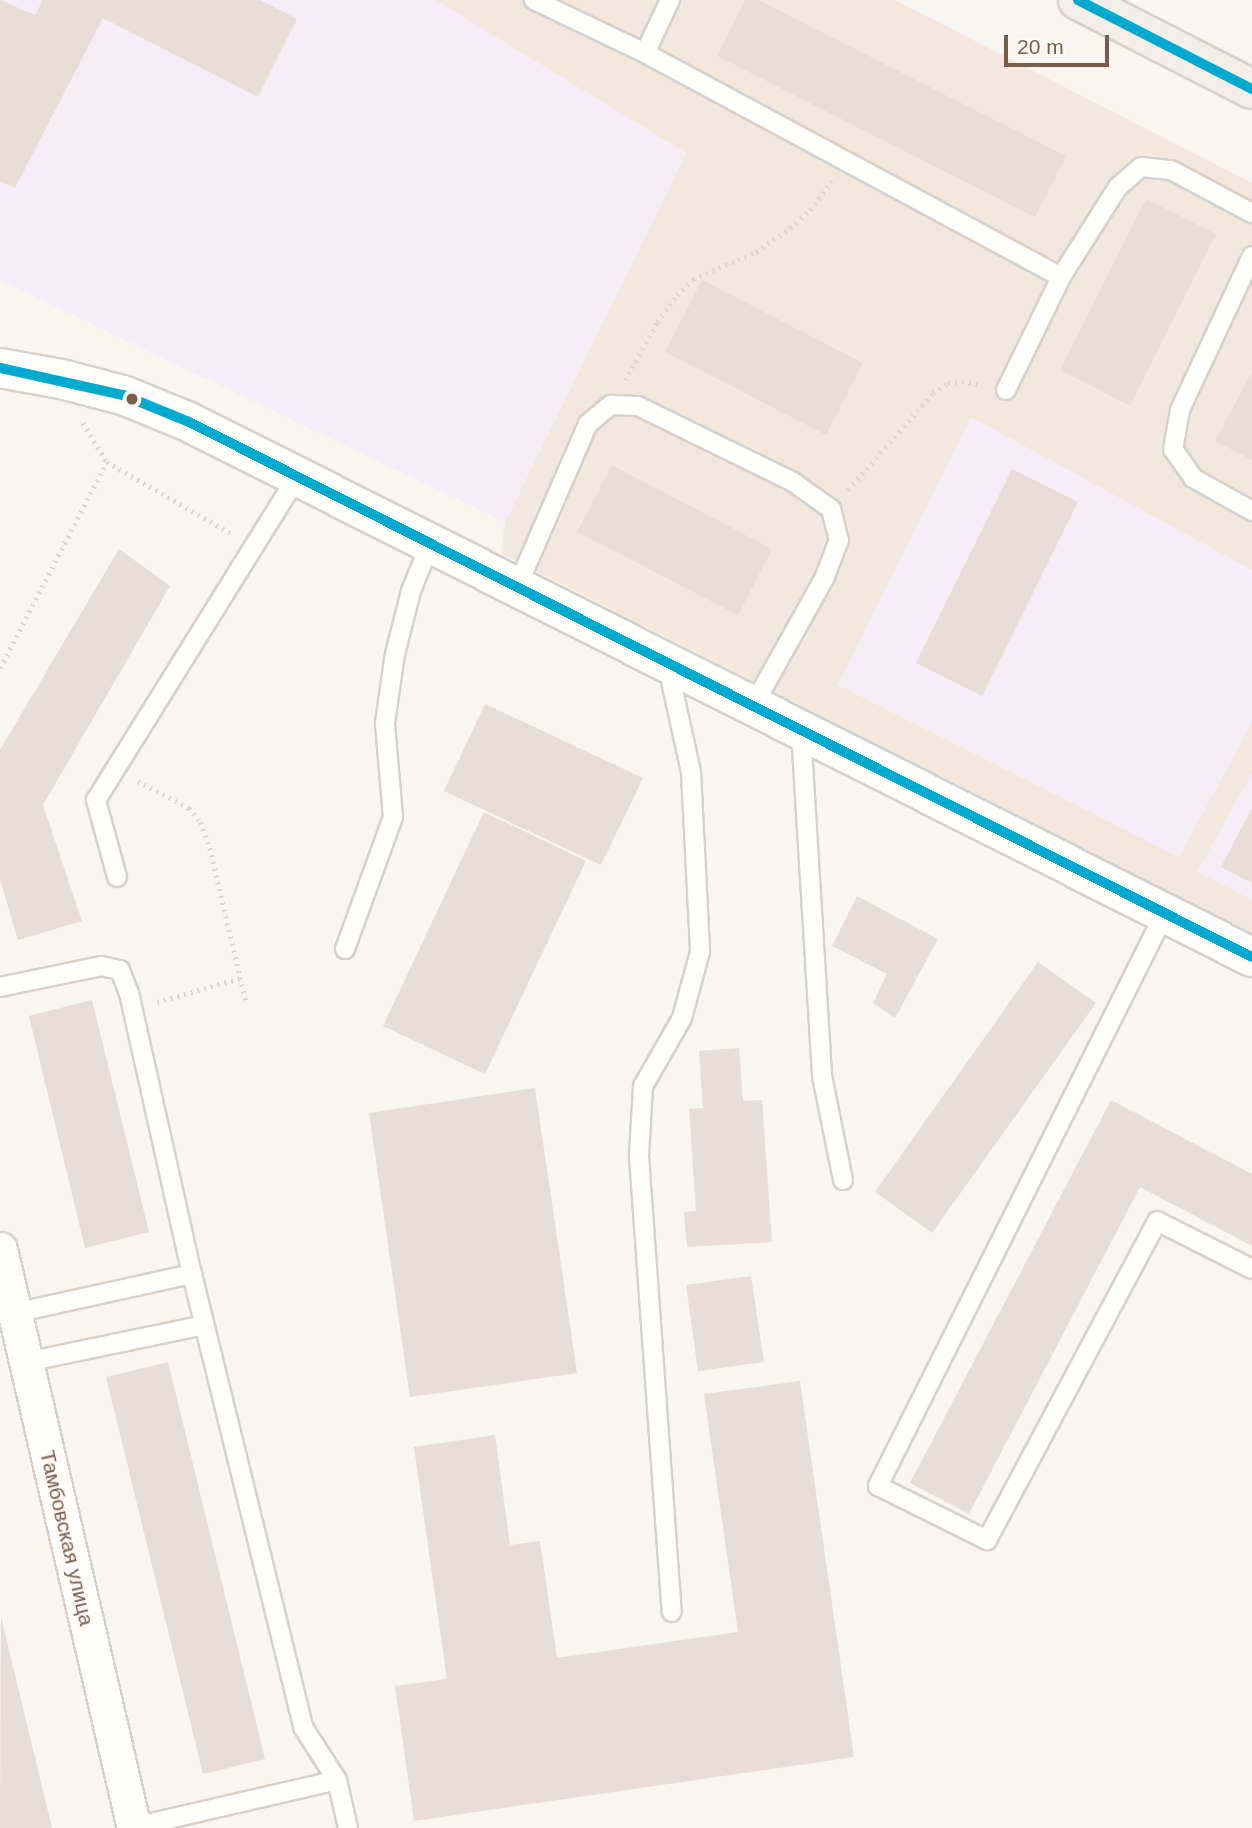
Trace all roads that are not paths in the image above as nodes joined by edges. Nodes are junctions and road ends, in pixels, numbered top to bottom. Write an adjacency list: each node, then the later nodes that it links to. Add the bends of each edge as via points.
1 (534, 0): 4 (lane)
2 (670, 0): 4 (lane)
3 (1078, 0): 5 (main road)
4 (645, 53): 8 (lane)
5 (1252, 89)
6 (1252, 213): 8 (lane, via 1171,170 1141,167 1118,187)
7 (1252, 257): 12 (lane, via 1180,410 1173,449 1193,478)
8 (1061, 276): 10 (lane)
9 (0, 368): 11 (main road, via 123,395 189,422)
10 (1006, 390)
11 (297, 477): 13 (main road); 18 (lane, via 96,800)
12 (1252, 510)
13 (430, 544): 14 (main road); 20 (lane, via 395,654 386,723 393,817)
14 (517, 587): 15 (main road); 16 (lane, via 588,424 611,405 638,406 793,482 831,509 839,540 825,577)
15 (667, 663): 16 (main road); 30 (lane, via 691,772 700,952 682,1018 643,1086 639,1156)
16 (753, 706): 17 (main road)
17 (801, 730): 19 (main road); 23 (lane, via 822,1076)
18 (117, 877)
19 (1165, 914): 21 (main road); 25 (lane, via 878,1486 987,1540 1157,1221)
20 (345, 949)
21 (1252, 957)
22 (0, 987): 26 (lane, via 101,966 120,970)
23 (843, 1180)
24 (0, 1249): 27 (street, Тамбовская улица)
25 (1252, 1269)
26 (192, 1273): 27 (lane); 28 (lane)
27 (15, 1313): 29 (street, Тамбовская улица)
28 (204, 1325): 29 (lane); 31 (lane, via 303,1727)
29 (26, 1362): 32 (street, Тамбовская улица)
30 (672, 1612)
31 (337, 1780): 32 (lane); 33 (lane)
32 (134, 1827)
33 (348, 1828)

